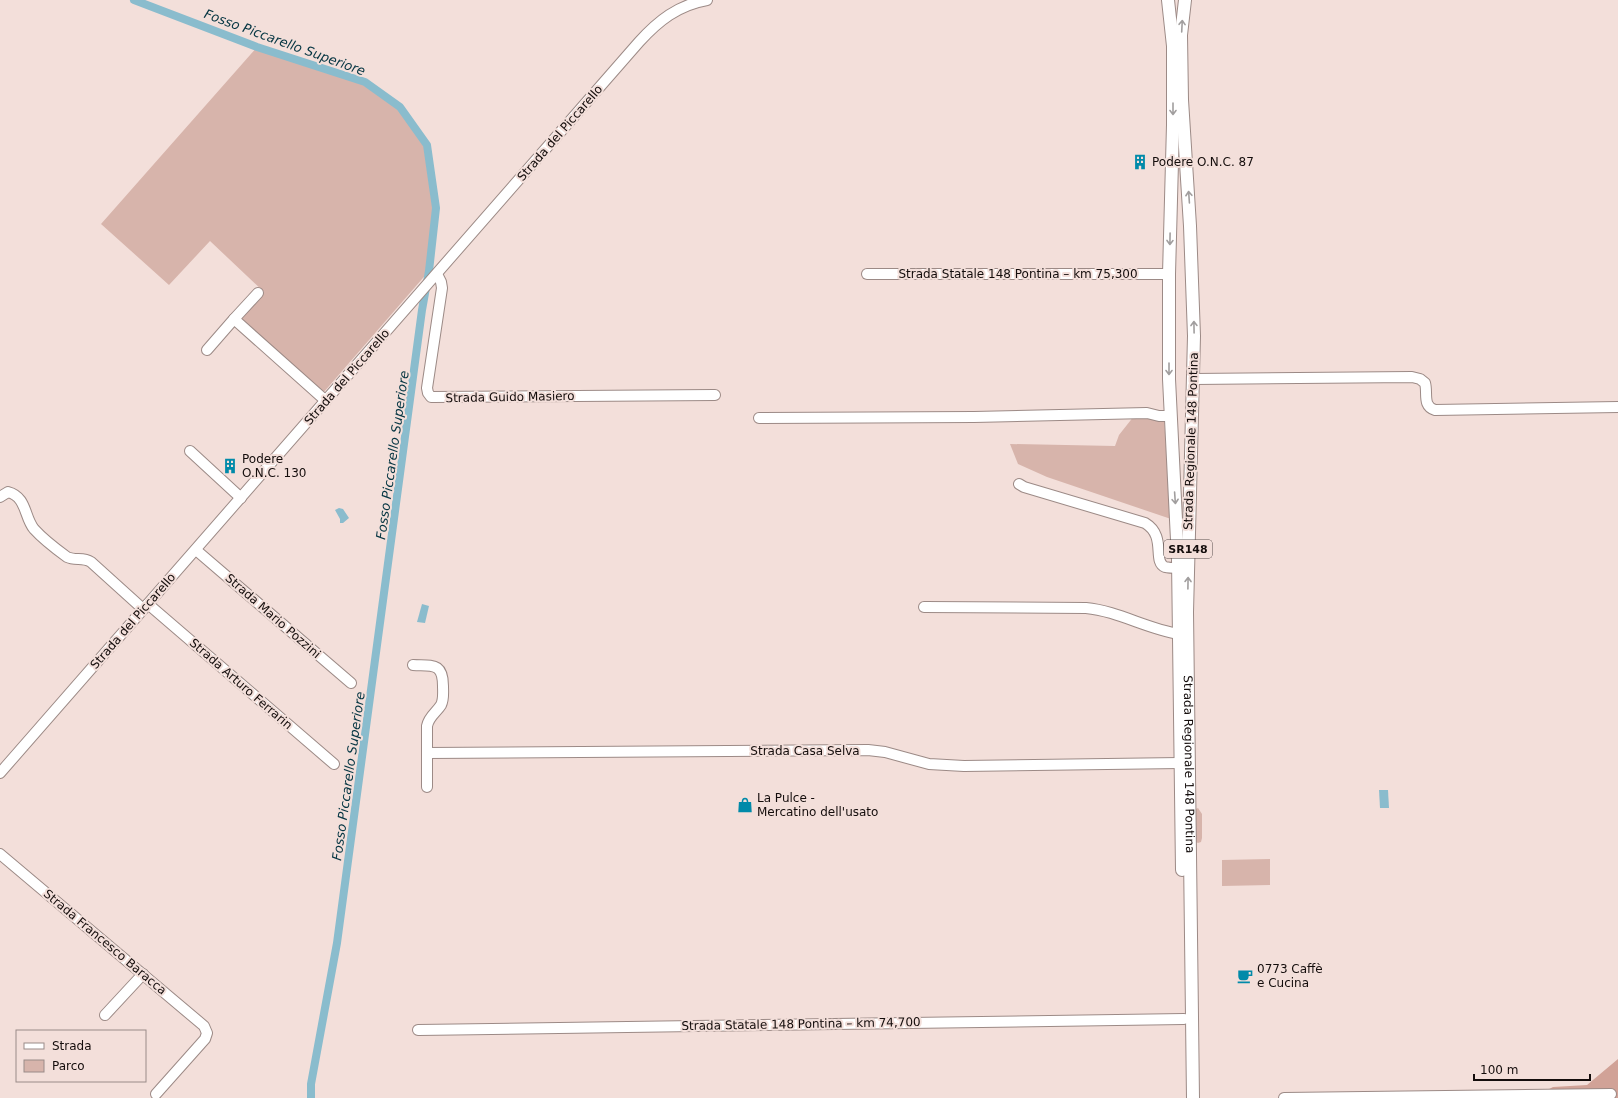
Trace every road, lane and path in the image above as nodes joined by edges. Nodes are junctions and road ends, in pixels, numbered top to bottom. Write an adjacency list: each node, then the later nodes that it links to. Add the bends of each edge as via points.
1 (707, 0): 4 (street, Strada del Piccarello, via 674,11 646,34)
2 (1168, 0): 6 (main road, Strada Regionale 148 Pontina / SR148, one-way to 6, via 1173,46)
3 (1185, 0): 10 (main road, Strada Regionale 148 Pontina / SR148, one-way to 3, via 1191,252 1182,92 1181,30)
4 (437, 274): 11 (street, Strada Guido Masiero, via 442,288 427,388 431,396); 12 (street, Strada del Piccarello)
5 (867, 274): 6 (street, Strada Statale 148 Pontina – km 75,300)
6 (1169, 274): 14 (main road, Strada Regionale 148 Pontina / SR148, one-way to 14)
7 (258, 293): 8 (street)
8 (234, 319): 9 (street); 12 (street)
9 (207, 350)
10 (1194, 379): 13 (street, via 1415,378 1425,383 1426,403 1434,410); 40 (main road, Strada Regionale 148 Pontina / SR148, one-way to 10, via 1187,612)
11 (715, 395)
12 (326, 401): 19 (street, Strada del Piccarello)
13 (1618, 407)
14 (1170, 416): 15 (street, via 1144,413); 21 (main road, Strada Regionale 148 Pontina / SR148, one-way to 21)
15 (759, 418)
16 (190, 451): 19 (street)
17 (1019, 484): 21 (street, via 1145,523 1156,534 1162,564)
18 (0, 497): 22 (street, Strada Arturo Ferrarin, via 8,492 13,494 25,506 30,522 37,531 67,557 91,562)
19 (241, 498): 20 (street, Strada del Piccarello)
20 (196, 550): 22 (street, Strada del Piccarello); 26 (street, Strada Mario Pozzini)
21 (1178, 568): 24 (main road, Strada Regionale 148 Pontina / SR148)
22 (146, 607): 29 (street, Strada Arturo Ferrarin); 30 (street, Strada del Piccarello)
23 (924, 607): 24 (street, via 1086,608)
24 (1179, 634): 28 (main road, Strada Regionale 148 Pontina / SR148)
25 (413, 665): 27 (street, via 434,666 443,675 442,700 427,723)
26 (350, 683)
27 (427, 753): 28 (street, Strada Casa Selva, via 868,750 929,764 964,766); 31 (street)
28 (1180, 763): 35 (main road, Strada Regionale 148 Pontina / SR148)
29 (334, 764)
30 (0, 773)
31 (427, 788)
32 (0, 854): 33 (street, Strada Francesco Baracca)
33 (143, 974): 34 (street); 37 (street, Strada Francesco Baracca, via 202,1024 207,1033 204,1041)
34 (105, 1015)
35 (1184, 1019): 36 (street, Strada Statale 148 Pontina – km 74,700); 39 (main road, Strada Regionale 148 Pontina / SR148)
36 (418, 1030)
37 (156, 1094)
38 (1611, 1094): 41 (street)
39 (1185, 1098)
40 (1193, 1098)
41 (1284, 1098)

